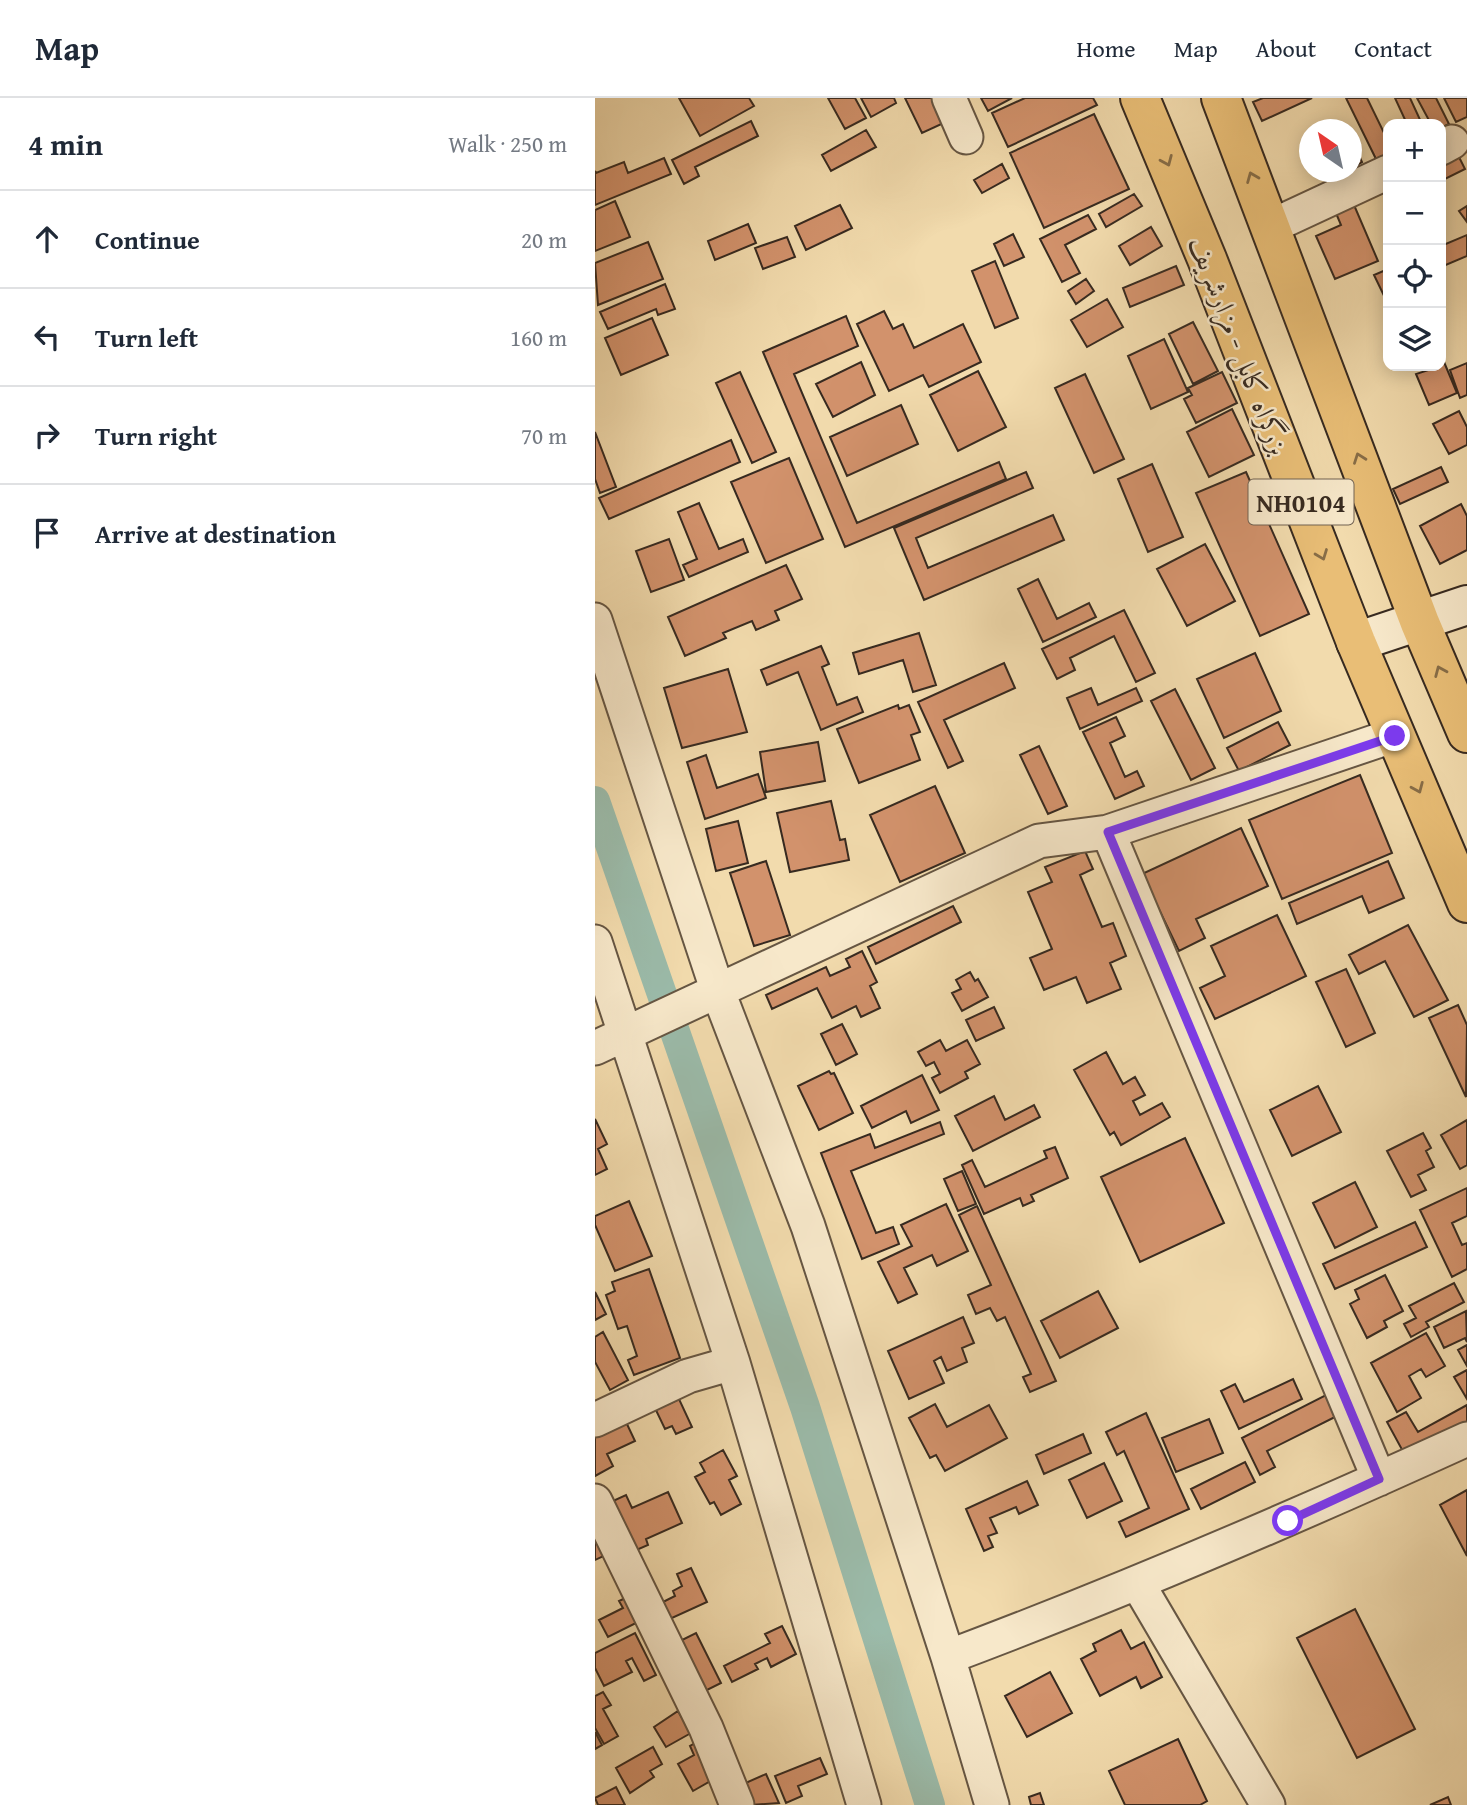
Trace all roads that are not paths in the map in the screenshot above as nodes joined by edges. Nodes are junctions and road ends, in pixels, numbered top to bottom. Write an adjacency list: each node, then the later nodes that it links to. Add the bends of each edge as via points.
1 (949, 98): 4 (street)
2 (1140, 98): 10 (highway, بزرگراه کابل - مزارشریف / NH0104, one-way to 10)
3 (1221, 98): 6 (highway, NH0104, one-way to 3)
4 (965, 137)
5 (1383, 174): 6 (street)
6 (1272, 226): 9 (highway, NH0104, one-way to 6)
7 (1467, 605): 9 (street)
8 (595, 620): 16 (street)
9 (1420, 623): 10 (street); 11 (highway, NH0104, one-way to 9)
10 (1356, 642): 12 (highway, بزرگراه کابل - مزارشریف / NH0104)
11 (1467, 733)
12 (1395, 736): 13 (street); 14 (highway, بزرگراه کابل - مزارشریف / NH0104, one-way to 14)
13 (1108, 832): 16 (street, via 1039,841); 22 (street)
14 (1467, 903)
15 (595, 942): 17 (street)
16 (702, 996): 17 (street); 25 (street, via 807,1226)
17 (641, 1026): 18 (street); 19 (street)
18 (595, 1048)
19 (733, 1363): 20 (street, via 688,1376); 27 (street)
20 (595, 1420)
21 (1467, 1439): 22 (street)
22 (1379, 1479): 24 (street)
23 (595, 1501): 26 (street, via 706,1728)
24 (1138, 1584): 25 (street); 29 (street)
25 (948, 1657): 28 (street)
26 (737, 1805)
27 (864, 1805)
28 (992, 1805)
29 (1268, 1805)

